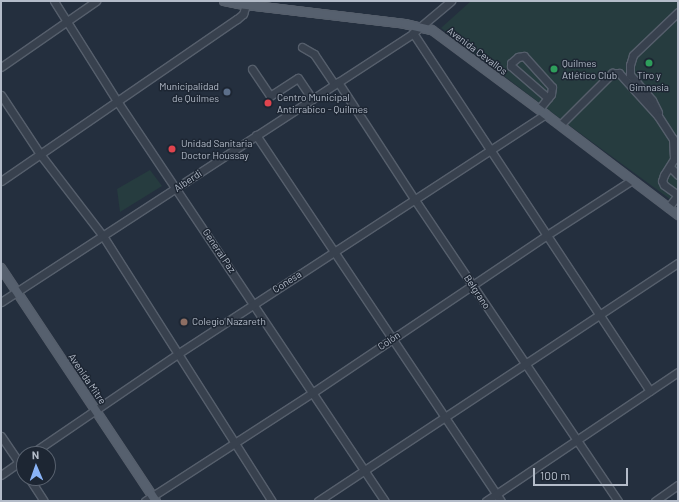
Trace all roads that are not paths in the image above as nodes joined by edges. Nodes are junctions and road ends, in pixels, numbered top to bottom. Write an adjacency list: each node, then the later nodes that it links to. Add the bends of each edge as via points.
1 (54, 1): 7 (street, General Paz)
2 (96, 1): 7 (street)
3 (224, 1): 5 (main road, Avenida Cevallos)
4 (451, 1): 8 (street, Alberdi)
5 (246, 5): 8 (main road, Avenida Cevallos); 17 (street, via 243,14 237,19)
6 (678, 12): 20 (street, via 633,55 630,65 630,75 652,100)
7 (68, 22): 11 (street); 17 (street, General Paz)
8 (421, 27): 9 (street, Alberdi); 18 (main road, Avenida Cevallos, via 436,33)
9 (413, 33): 13 (street, Alberdi); 22 (street)
10 (302, 47): 13 (street, Belgrano, via 314,54)
11 (1, 67)
12 (252, 69): 16 (street, via 270,96 298,78)
13 (336, 83): 16 (street, Alberdi); 30 (street, Belgrano)
14 (1, 95): 23 (street)
15 (548, 98): 15 (street, via 553,91 552,86 524,56 511,63 511,66); 18 (street, Conesa)
16 (312, 99): 21 (street, Alberdi)
17 (117, 101): 23 (street); 28 (street, General Paz)
18 (542, 112): 19 (main road, Avenida Cevallos); 22 (street, Conesa)
19 (560, 125): 20 (street, via 612,73 619,72); 26 (main road, Avenida Cevallos)
20 (668, 129): 24 (street, via 675,149)
21 (256, 135): 28 (street, Alberdi); 35 (street)
22 (491, 150): 30 (street, Conesa); 33 (street)
23 (40, 154): 27 (street); 34 (street)
24 (670, 167): 25 (street); 29 (street, via 662,181)
25 (678, 175)
26 (632, 180): 31 (main road, Avenida Cevallos); 33 (street, Colón)
27 (1, 181)
28 (176, 188): 34 (street, Alberdi); 41 (street, General Paz)
29 (678, 195): 31 (street)
30 (414, 200): 35 (street, Conesa); 38 (street, Belgrano)
31 (668, 208): 32 (main road, Avenida Cevallos)
32 (678, 215)
33 (547, 235): 38 (street, Colón); 42 (street)
34 (103, 236): 39 (street, Alberdi); 44 (street)
35 (334, 252): 41 (street, Conesa); 43 (street)
36 (678, 263): 42 (street)
37 (1, 268): 39 (main road, Avenida Mitre)
38 (473, 285): 43 (street, Colón); 45 (street, Belgrano)
39 (17, 291): 40 (street, Alberdi); 49 (main road, Avenida Mitre)
40 (1, 302)
41 (254, 303): 44 (street, Conesa); 48 (street, General Paz)
42 (600, 314): 45 (street); 47 (street)
43 (391, 339): 48 (street, Colón); 50 (street)
44 (179, 353): 49 (street, Conesa); 53 (street)
45 (526, 363): 50 (street); 52 (street, Belgrano)
46 (678, 372): 47 (street)
47 (650, 391): 52 (street)
48 (312, 393): 53 (street, Colón); 57 (street, General Paz)
49 (96, 410): 54 (street, Conesa); 62 (main road, Avenida Mitre)
50 (444, 417): 57 (street); 61 (street)
51 (1, 436): 55 (street)
52 (578, 439): 61 (street); 70 (street, Belgrano)
53 (236, 443): 62 (street, Colón); 65 (street)
54 (43, 446)
55 (16, 454)
56 (16, 465): 58 (street)
57 (364, 471): 66 (street); 67 (street, General Paz)
58 (1, 475)
59 (678, 485): 71 (street)
60 (34, 486): 63 (street)
61 (496, 494): 68 (street); 69 (street)
62 (155, 498): 64 (street, Colón)
63 (44, 501)
64 (145, 501)
65 (272, 501)
66 (318, 501)
67 (385, 501)
68 (486, 501)
69 (501, 501)
70 (618, 501)
71 (656, 501)

